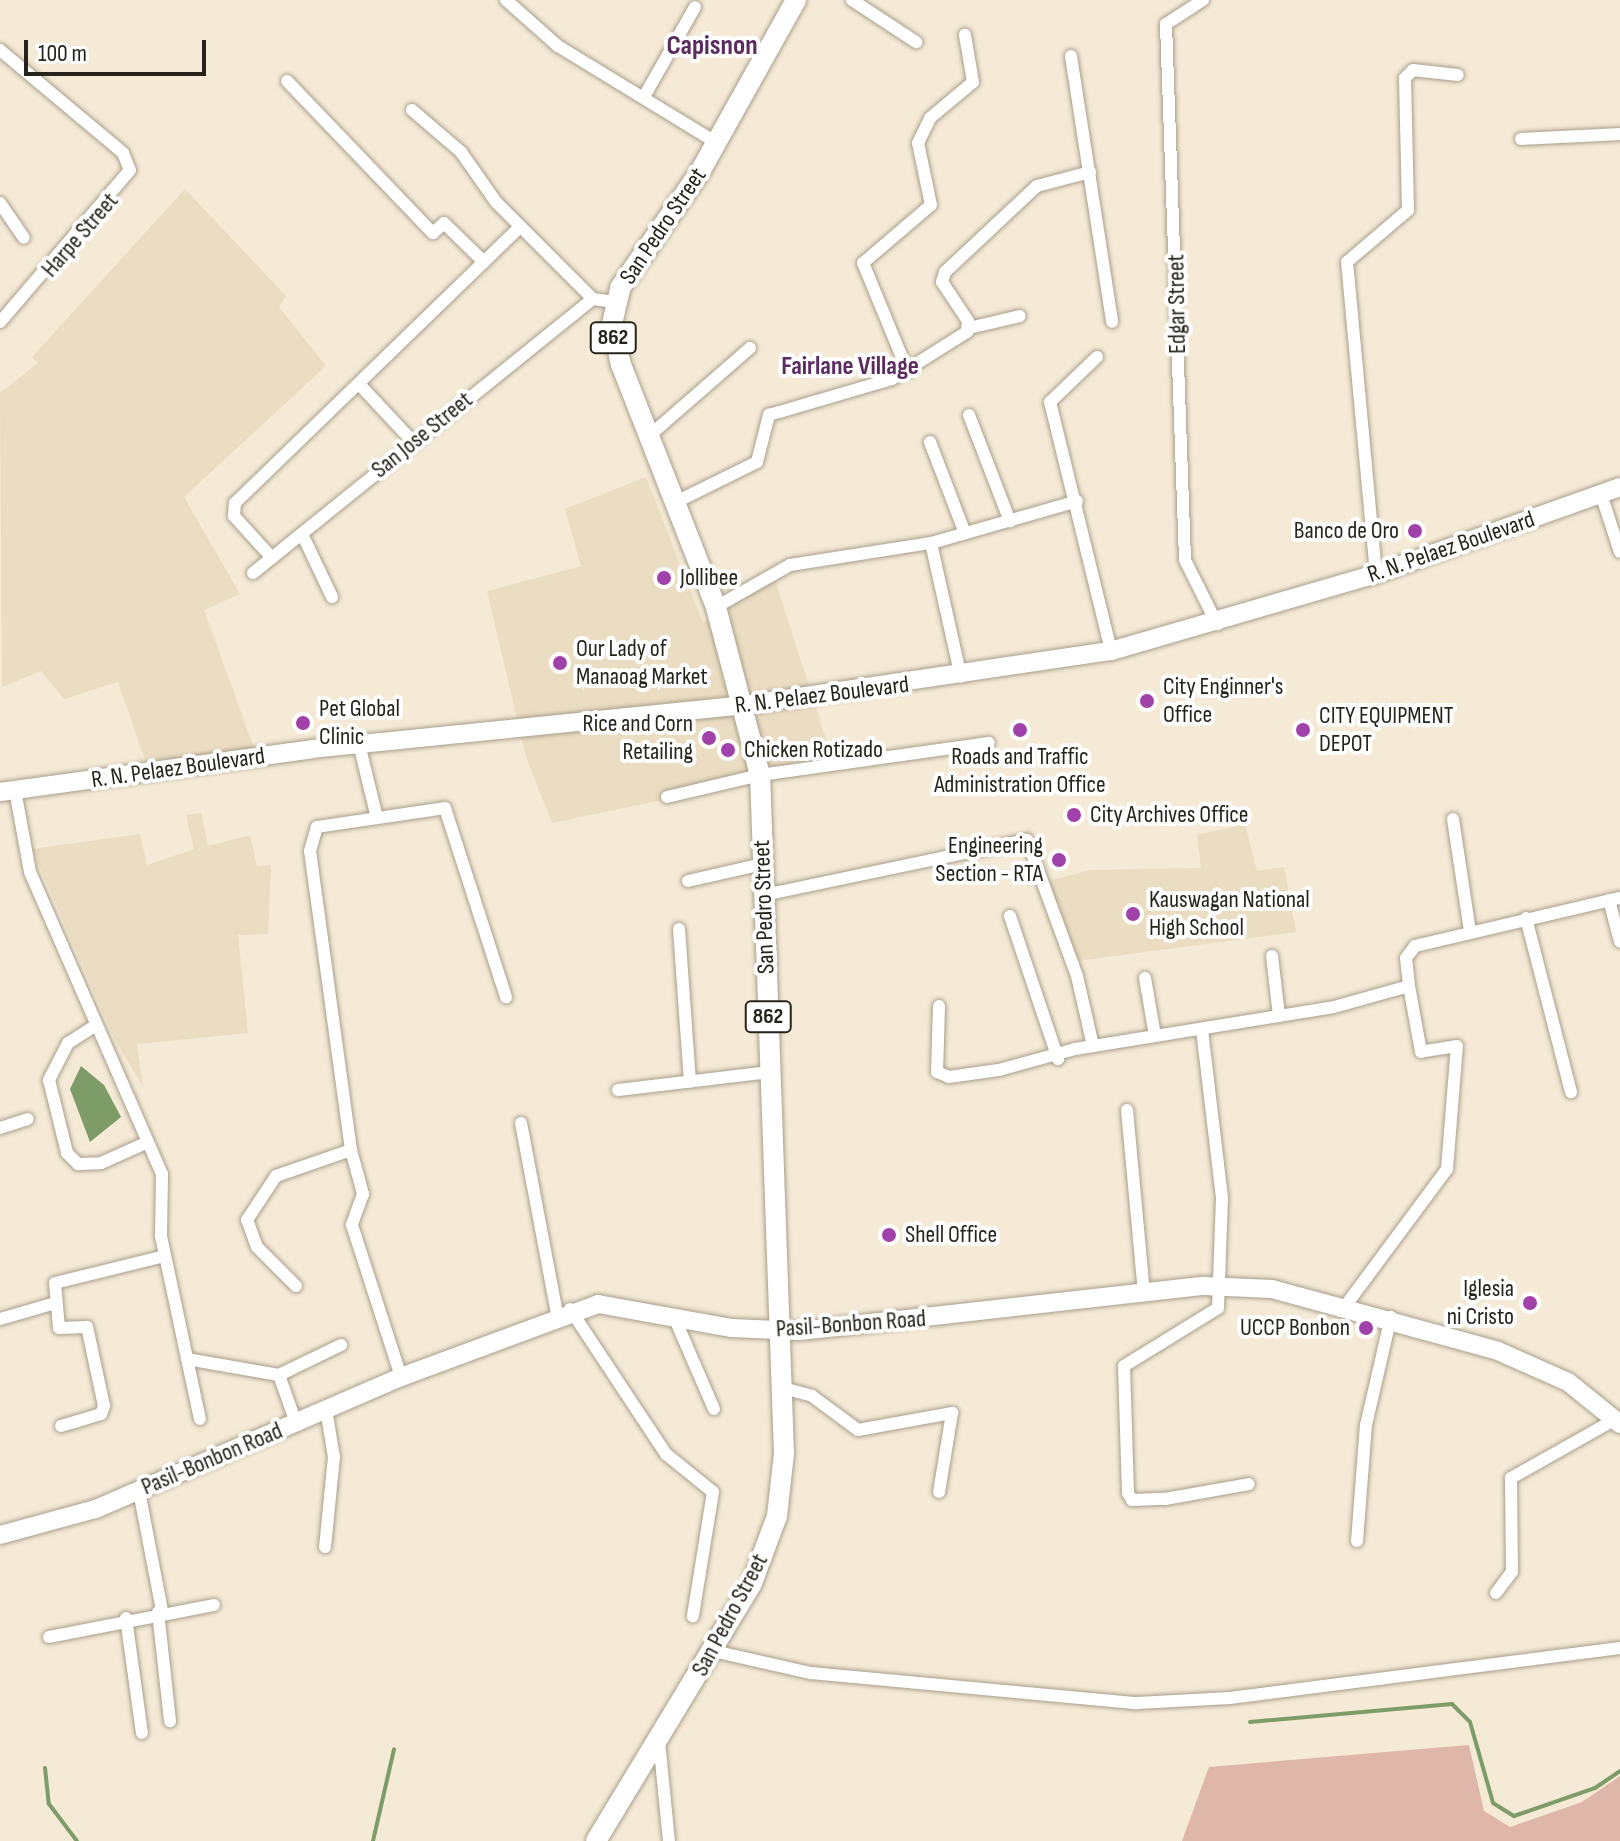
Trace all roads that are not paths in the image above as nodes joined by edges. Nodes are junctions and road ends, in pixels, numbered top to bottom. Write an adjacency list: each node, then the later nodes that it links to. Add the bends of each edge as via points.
1 (506, 0): 12 (street, via 558,46)
2 (796, 0): 16 (main road, San Pedro Street / 862)
3 (852, 0): 7 (street)
4 (1203, 0): 50 (street, Edgar Street, via 1166,24 1185,552)
5 (695, 7): 12 (street)
6 (965, 35): 30 (street, via 973,82 930,118 918,143 931,205 863,263)
7 (916, 42)
8 (0, 50): 25 (street, Harpe Street, via 123,153 130,170)
9 (1071, 56): 17 (street)
10 (1458, 75): 47 (street, via 1413,70 1405,78 1408,210 1346,265)
11 (287, 81): 21 (street, via 433,233 444,223)
12 (645, 95): 16 (street)
13 (412, 110): 19 (street, via 461,152)
14 (1620, 134): 15 (street)
15 (1521, 139)
16 (717, 143): 23 (main road, San Pedro Street / 862)
17 (1090, 172): 26 (street); 27 (street, via 1037,186 945,272 942,282)
18 (0, 203): 20 (street)
19 (519, 228): 21 (street); 22 (street)
20 (24, 238)
21 (484, 262): 31 (street)
22 (593, 299): 23 (street); 34 (street, San Jose Street)
23 (615, 302): 33 (main road, San Pedro Street / 862, via 614,341)
24 (1020, 316): 27 (street)
25 (0, 322)
26 (1112, 322)
27 (969, 328): 30 (street)
28 (750, 348): 33 (street)
29 (1097, 357): 38 (street, via 1051,397)
30 (908, 372): 39 (street, via 769,415 757,462)
31 (359, 384): 34 (street); 45 (street, via 233,507)
32 (969, 415): 40 (street)
33 (649, 436): 39 (main road, San Pedro Street / 862)
34 (413, 442): 42 (street, San Jose Street)
35 (930, 442): 41 (street)
36 (1620, 487): 37 (street, R. N. Pelaez Boulevard)
37 (1601, 494): 44 (street); 47 (street, R. N. Pelaez Boulevard)
38 (1077, 501): 40 (street); 51 (street)
39 (676, 502): 49 (main road, San Pedro Street / 862)
40 (1010, 521): 41 (street)
41 (965, 533): 43 (street)
42 (302, 534): 45 (street, San Jose Street); 48 (street)
43 (931, 543): 49 (street, via 790,565); 52 (street)
44 (1620, 552)
45 (272, 558): 46 (street, San Jose Street)
46 (253, 573)
47 (1376, 574): 50 (street, R. N. Pelaez Boulevard)
48 (332, 597)
49 (716, 607): 53 (main road, San Pedro Street / 862)
50 (1217, 624): 51 (street, R. N. Pelaez Boulevard)
51 (1111, 651): 52 (street, R. N. Pelaez Boulevard)
52 (961, 677): 53 (street, R. N. Pelaez Boulevard)
53 (744, 705): 55 (street, R. N. Pelaez Boulevard); 56 (main road, San Pedro Street / 862)
54 (989, 743): 56 (street)
55 (359, 744): 57 (street, R. N. Pelaez Boulevard); 59 (street)
56 (760, 775): 58 (street); 61 (main road, San Pedro Street / 862)
57 (8, 791): 76 (street, via 30,872)
58 (667, 797)
59 (376, 814): 73 (street, via 449,812); 90 (street, via 317,827 310,845)
60 (1453, 819): 68 (street)
61 (762, 864): 62 (street); 63 (main road, San Pedro Street / 862)
62 (688, 881)
63 (764, 895): 79 (street, via 1027,840 1077,976); 81 (main road, San Pedro Street / 862)
64 (1614, 899): 66 (street); 69 (street)
65 (1010, 916): 80 (street)
66 (1526, 918): 68 (street); 84 (street)
67 (679, 929): 82 (street)
68 (1470, 931): 72 (street, via 1412,948)
69 (1620, 942)
70 (1272, 956): 75 (street)
71 (1145, 978): 78 (street)
72 (1409, 986): 75 (street); 96 (street, via 1421,1052 1457,1046 1447,1169)
73 (506, 997)
74 (939, 1006): 80 (street, via 935,1066 943,1076)
75 (1279, 1016): 77 (street)
76 (96, 1025): 89 (street); 89 (street, via 72,1039 51,1073 62,1139 72,1160 86,1165 119,1159)
77 (1202, 1030): 78 (street); 92 (street, via 1222,1198)
78 (1155, 1036): 79 (street)
79 (1093, 1046): 80 (street)
80 (1058, 1059)
81 (770, 1072): 82 (street); 101 (main road, San Pedro Street / 862)
82 (690, 1082): 83 (street)
83 (618, 1090)
84 (1571, 1092)
85 (1127, 1110): 94 (street)
86 (28, 1119): 88 (street)
87 (521, 1123): 97 (street)
88 (0, 1128)
89 (146, 1143): 91 (street, via 166,1187)
90 (351, 1150): 93 (street, via 282,1172 251,1207 251,1238); 105 (street, via 363,1194 352,1225)
91 (165, 1256): 95 (street, via 58,1280); 103 (street)
92 (1216, 1285): 94 (street, Pasil-Bonbon Road); 96 (street, Pasil-Bonbon Road); 113 (street, via 1217,1310 1124,1366 1128,1493 1132,1500 1165,1499)
93 (296, 1286)
94 (1144, 1294): 101 (street, Pasil-Bonbon Road)
95 (55, 1303): 99 (street); 112 (street, via 59,1328 87,1327 104,1406 101,1414)
96 (1346, 1305): 98 (street, Pasil-Bonbon Road)
97 (563, 1312): 100 (street, Pasil-Bonbon Road, via 612,1305); 105 (street, Pasil-Bonbon Road); 122 (street, via 666,1454 713,1492)
98 (1391, 1317): 110 (street, Pasil-Bonbon Road, via 1556,1375); 117 (street, via 1366,1425)
99 (0, 1319)
100 (675, 1319): 101 (street, Pasil-Bonbon Road); 108 (street)
101 (779, 1332): 106 (main road, San Pedro Street / 862)
102 (341, 1345): 104 (street)
103 (187, 1359): 104 (street); 109 (street)
104 (279, 1375): 111 (street)
105 (401, 1377): 107 (street, Pasil-Bonbon Road)
106 (783, 1388): 115 (street, via 812,1396 858,1430 952,1413); 126 (main road, San Pedro Street / 862, via 784,1466 774,1527)
107 (326, 1409): 111 (street, Pasil-Bonbon Road); 118 (street, via 334,1457)
108 (714, 1409)
109 (200, 1419)
110 (1617, 1422): 119 (street, via 1511,1478 1512,1572)
111 (296, 1423): 114 (street, Pasil-Bonbon Road)
112 (61, 1426)
113 (1249, 1484)
114 (139, 1491): 116 (street, Pasil-Bonbon Road, via 65,1520); 121 (street)
115 (939, 1492)
116 (0, 1535)
117 (1357, 1541)
118 (325, 1547)
119 (1496, 1593)
120 (214, 1605): 121 (street)
121 (160, 1612): 123 (street); 127 (street)
122 (693, 1616)
123 (126, 1618): 124 (street); 128 (street)
124 (49, 1637)
125 (1620, 1648): 126 (street, via 1230,1698 1137,1703 811,1673)
126 (713, 1651): 129 (main road, San Pedro Street / 862)
127 (170, 1721)
128 (142, 1733)
129 (659, 1740): 130 (main road, San Pedro Street / 862); 131 (street)
130 (602, 1837)
131 (669, 1841)

